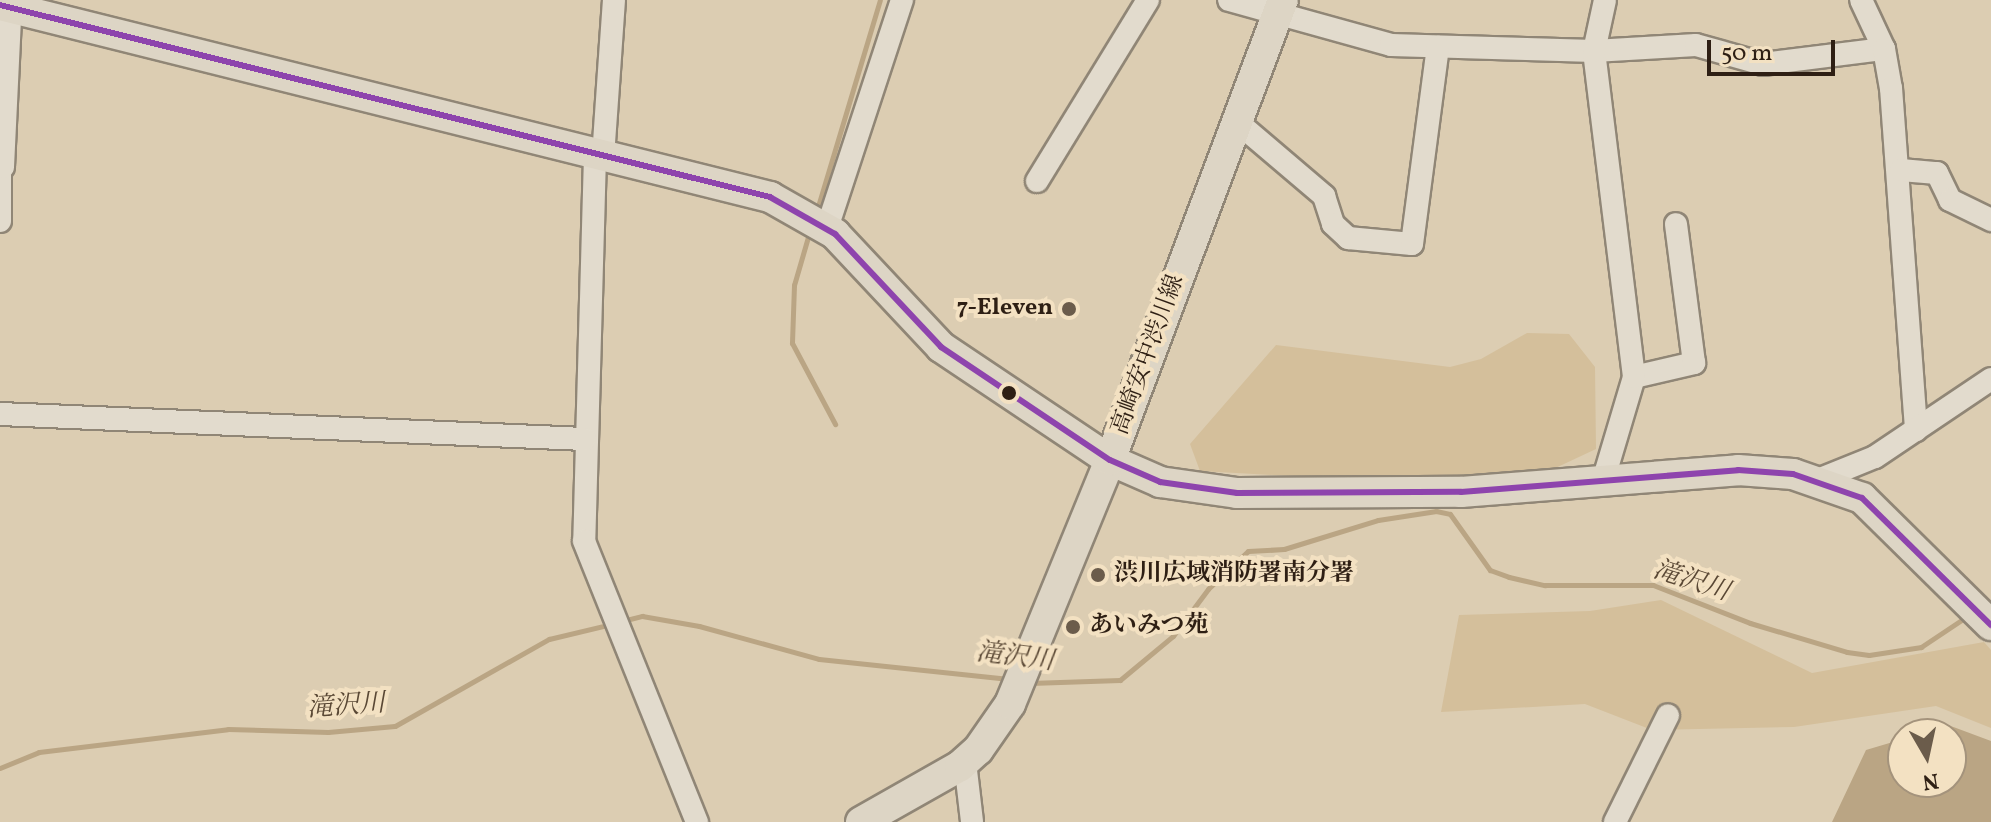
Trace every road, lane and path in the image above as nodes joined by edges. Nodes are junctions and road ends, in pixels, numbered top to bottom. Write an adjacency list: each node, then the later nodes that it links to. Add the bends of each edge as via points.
1 (614, 0): 13 (street)
2 (902, 0): 20 (street)
3 (1148, 0): 16 (street)
4 (1229, 0): 8 (street)
5 (1605, 0): 11 (street)
6 (1861, 0): 10 (street)
7 (7, 4): 13 (main road); 14 (street)
8 (1280, 7): 9 (street, via 1391,45); 12 (main road, 高崎安中渋川線)
9 (1438, 47): 11 (street); 12 (street, via 1412,244 1348,238 1333,224 1324,196)
10 (1884, 49): 11 (street, via 1763,64 1696,45); 15 (street)
11 (1594, 51): 21 (street)
12 (1236, 121): 26 (main road, 高崎安中渋川線)
13 (599, 156): 20 (main road, via 770,197); 25 (street)
14 (2, 167): 18 (street)
15 (1901, 170): 17 (street, via 1937,173 1950,200); 24 (street)
16 (1037, 181)
17 (1991, 220)
18 (0, 221)
19 (1676, 224): 21 (street, via 1694,363)
20 (827, 228): 26 (main road, via 941,347)
21 (1634, 377): 28 (street)
22 (1991, 379): 24 (street)
23 (0, 414): 25 (street)
24 (1916, 430): 27 (street, via 1875,457)
25 (584, 439): 32 (street, via 584,541)
26 (1110, 460): 28 (main road, via 1160,482 1224,493 1461,492); 31 (main road, 高崎安中渋川線, via 1032,660 1010,704)
27 (1818, 480): 28 (main road, via 1765,469); 29 (main road, via 1873,507)
28 (1603, 481)
29 (1991, 624)
30 (1668, 715): 35 (street)
31 (965, 762): 33 (main road, 高崎安中渋川線); 34 (street)
32 (697, 822)
33 (861, 822)
34 (972, 822)
35 (1615, 822)

